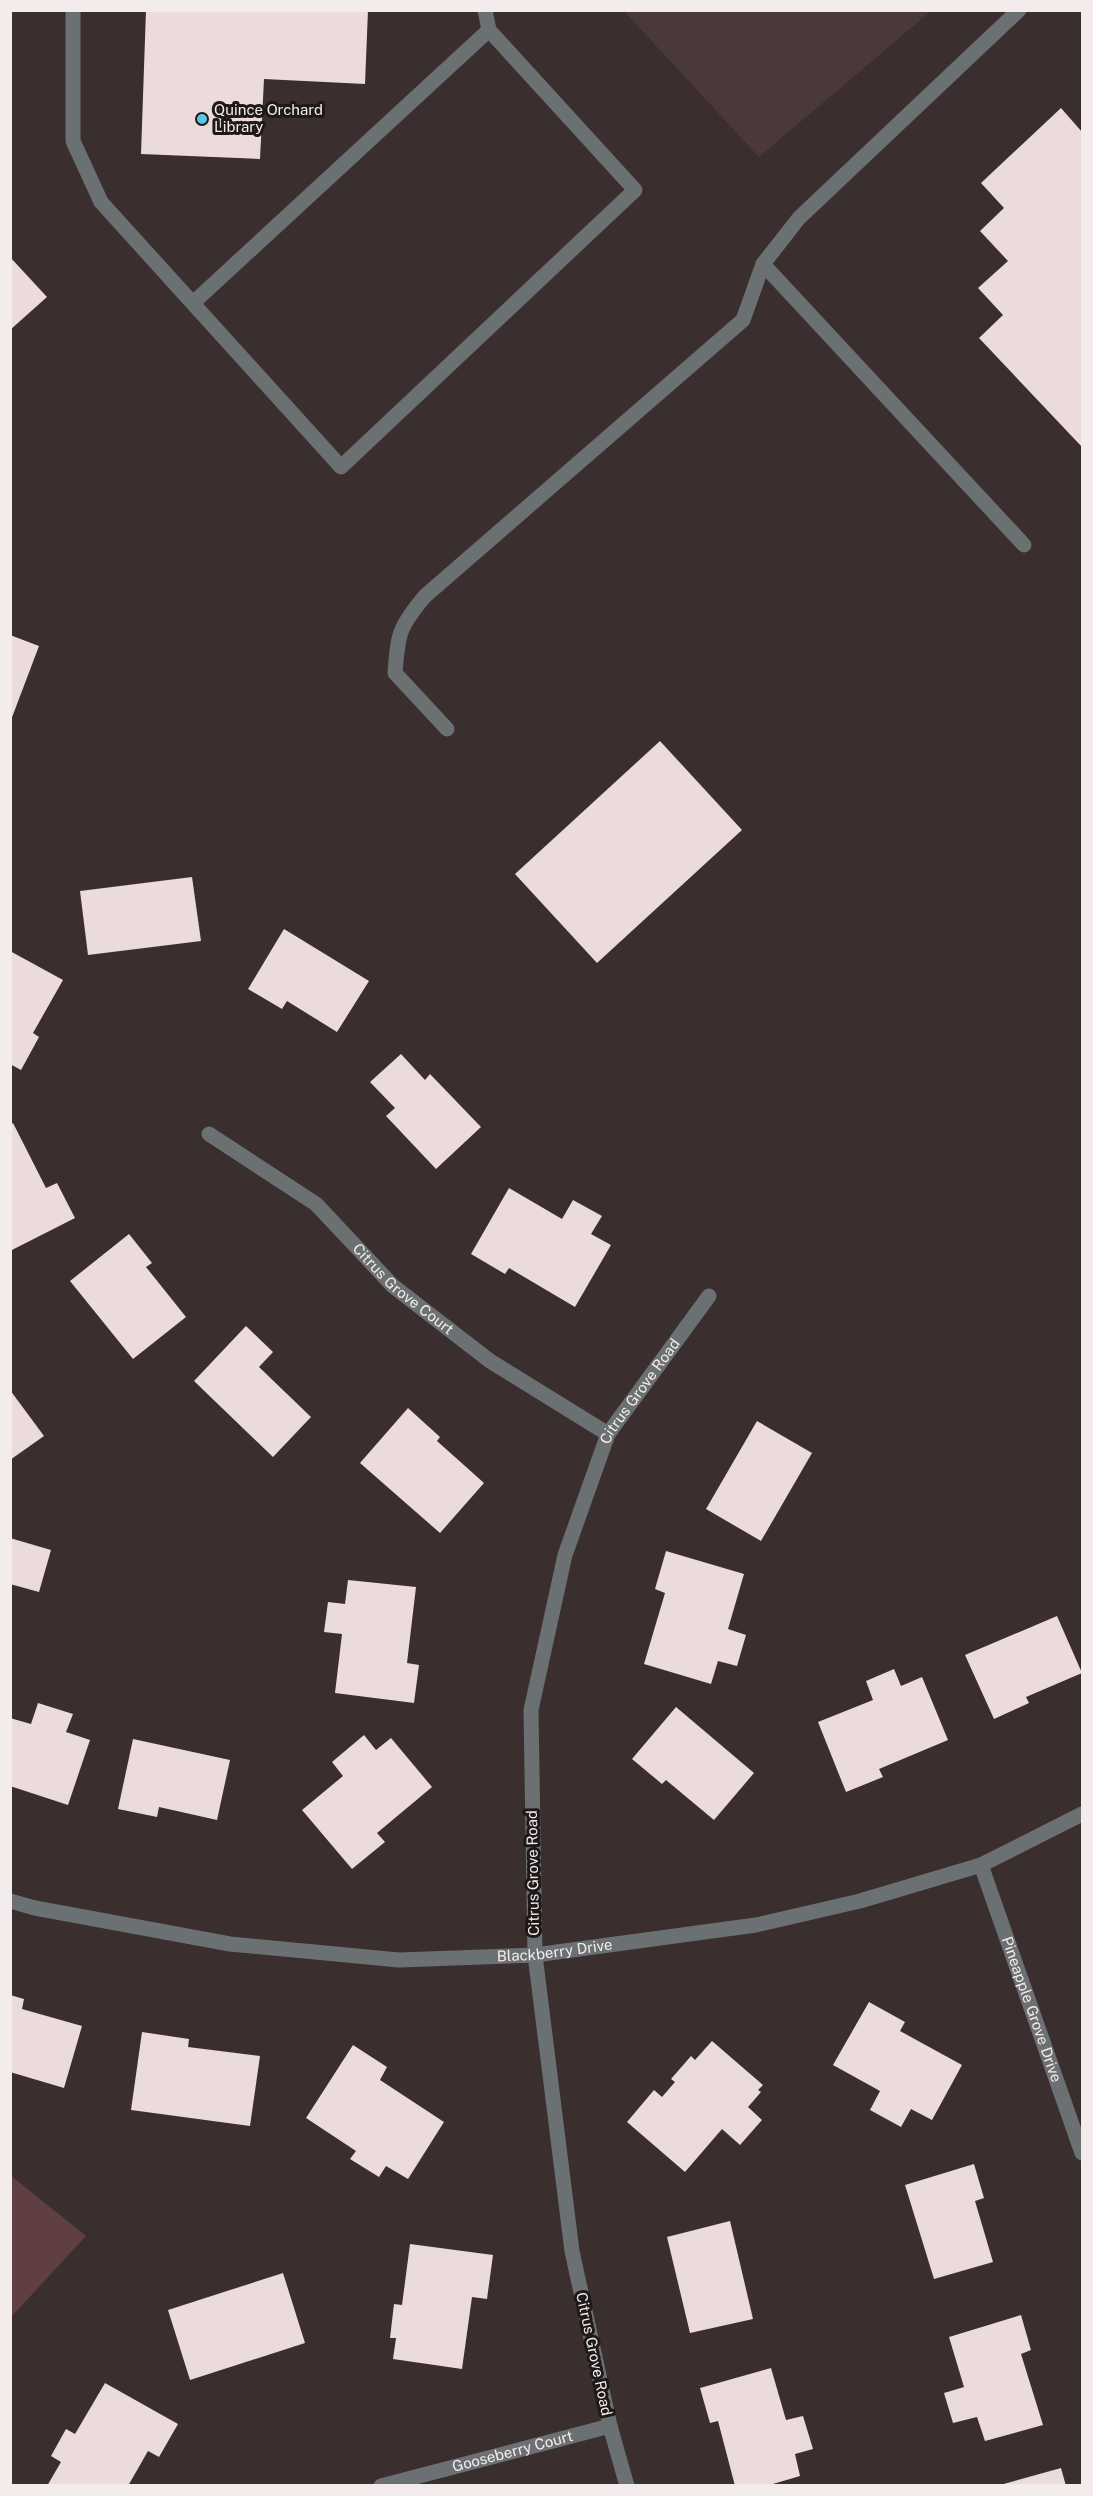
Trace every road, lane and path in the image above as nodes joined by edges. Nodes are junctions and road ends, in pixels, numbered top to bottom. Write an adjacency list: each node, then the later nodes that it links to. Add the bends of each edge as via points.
1 (73, 10): 6 (street, via 74,141 84,167 101,202)
2 (485, 10): 4 (street)
3 (1019, 10): 5 (street, via 807,210)
4 (489, 30): 6 (street); 6 (street, via 635,190 342,467)
5 (763, 264): 7 (street); 8 (street, via 743,320 425,596 405,620 397,642 395,673)
6 (193, 303)
7 (1024, 545)
8 (447, 729)
9 (209, 1134): 11 (street, Citrus Grove Court, via 316,1204 393,1286 490,1361)
10 (709, 1296): 11 (street, Citrus Grove Road)
11 (608, 1434): 15 (street, Citrus Grove Road, via 565,1555 531,1710)
12 (1083, 1814): 13 (street, Blackberry Drive)
13 (981, 1865): 15 (street, Blackberry Drive, via 756,1926); 16 (street, Pineapple Grove Drive)
14 (10, 1901): 15 (street, Blackberry Drive, via 230,1944 399,1960)
15 (535, 1955): 17 (street, Citrus Grove Road, via 572,2251)
16 (1083, 2153)
17 (610, 2426): 18 (street, Gooseberry Court); 19 (street, Citrus Grove Road)
18 (381, 2486)
19 (627, 2486)

